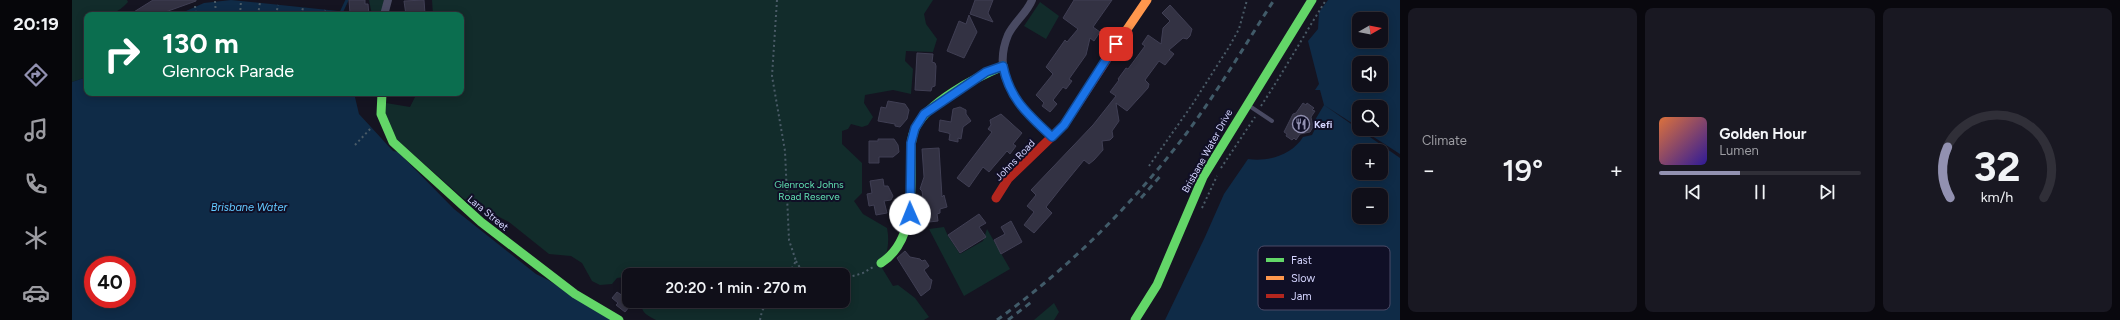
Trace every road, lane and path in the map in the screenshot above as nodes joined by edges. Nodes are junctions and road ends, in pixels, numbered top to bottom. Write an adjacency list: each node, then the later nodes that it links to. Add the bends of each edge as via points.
1 (388, 0): 20 (street)
2 (777, 0): 32 (path, via 772,76 785,151 789,240)
3 (1032, 0): 21 (street, via 1008,35)
4 (1147, 0): 27 (street, Johns Road, via 1064,125)
5 (1247, 0): 29 (path, via 1239,29 1229,46)
6 (1312, 0): 23 (street, Brisbane Water Drive)
7 (1326, 0): 24 (path, via 1296,48 1292,60)
8 (215, 1): 15 (path)
9 (241, 1): 16 (path)
10 (260, 2): 17 (path)
11 (278, 5): 18 (path)
12 (195, 6): 14 (path)
13 (303, 8): 19 (path)
14 (196, 12)
15 (216, 12)
16 (240, 12)
17 (258, 12)
18 (277, 12)
19 (302, 12)
20 (385, 12)
21 (1003, 66): 27 (street, via 1006,81 1015,99); 33 (street, via 986,72 924,114 915,128 911,143 910,214 898,244 888,259)
22 (382, 96): 38 (street, Lara Street, via 381,114 393,142 437,184 481,222 574,294)
23 (1246, 104): 24 (lane); 40 (street, Brisbane Water Drive, via 1203,177 1157,285)
24 (1258, 111): 25 (lane); 31 (path, via 1217,175)
25 (1272, 121)
26 (372, 127): 28 (path)
27 (1052, 137): 30 (street, Johns Road, via 1008,180)
28 (355, 145)
29 (1149, 166)
30 (996, 198)
31 (1202, 209)
32 (796, 261): 34 (path); 35 (path)
33 (880, 263): 36 (path, via 863,273)
34 (792, 268)
35 (800, 268)
36 (850, 276)
37 (764, 308): 39 (path)
38 (619, 320)
39 (760, 320)
40 (1135, 320)

